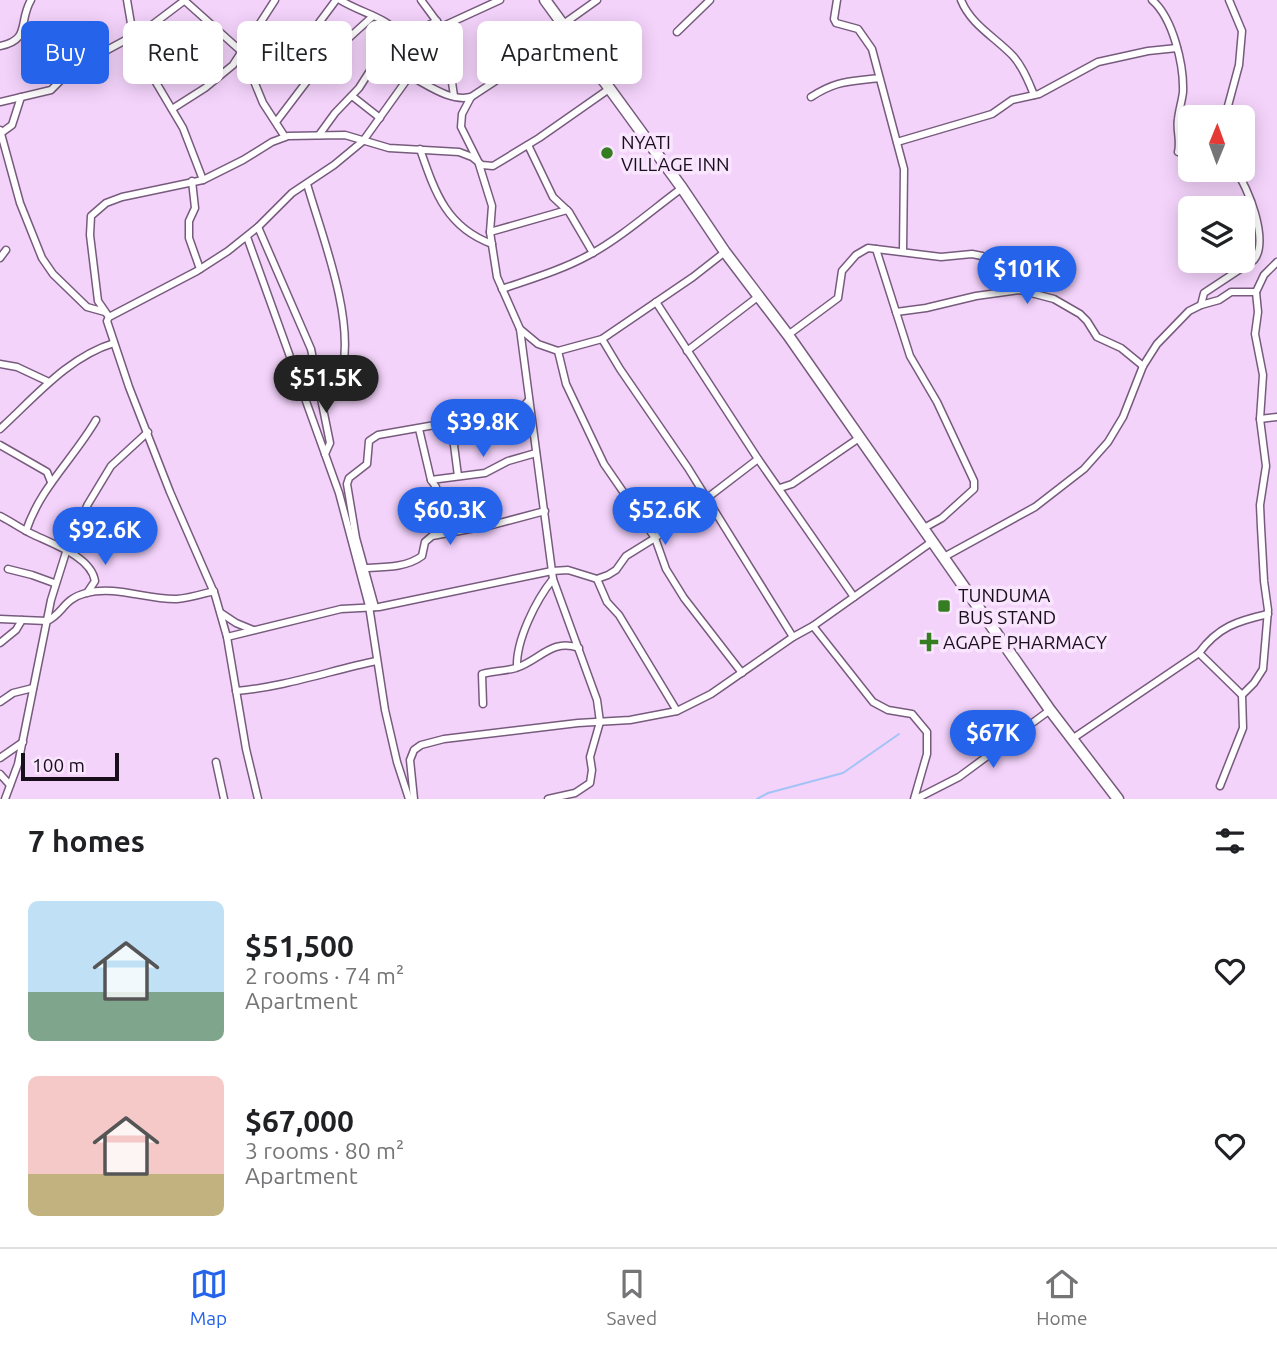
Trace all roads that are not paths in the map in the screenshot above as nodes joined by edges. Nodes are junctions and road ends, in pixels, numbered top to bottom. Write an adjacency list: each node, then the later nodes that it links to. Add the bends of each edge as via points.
1 (31, 0): 27 (street, via 19,38)
2 (127, 0): 16 (street)
3 (185, 0): 17 (street); 28 (street)
4 (275, 0): 18 (street)
5 (338, 0): 15 (street); 19 (street)
6 (421, 0): 21 (street)
7 (500, 0): 22 (street)
8 (545, 0): 23 (highway)
9 (597, 0): 24 (street)
10 (710, 0): 25 (street)
11 (837, 0): 32 (street, via 836,23 858,29 865,36)
12 (961, 0): 41 (street, via 987,35 1015,58)
13 (1153, 0): 29 (street, via 1164,14)
14 (1230, 0): 49 (street, via 1242,31)
15 (373, 16): 20 (street); 52 (street, via 320,64)
16 (130, 21)
17 (155, 21)
18 (262, 21)
19 (321, 21)
20 (386, 21)
21 (436, 21)
22 (446, 21)
23 (559, 21)
24 (568, 21)
25 (677, 32)
26 (123, 42): 44 (street, via 51,90)
27 (0, 46)
28 (237, 47)
29 (1177, 48): 41 (street, via 1098,62); 48 (street, via 1183,72)
30 (237, 59): 50 (street, via 226,73)
31 (366, 75): 42 (street)
32 (879, 78): 46 (street, via 848,80); 57 (street)
33 (157, 84): 50 (street)
34 (255, 84): 52 (street)
35 (404, 84): 51 (street)
36 (425, 84): 43 (street)
37 (452, 84): 43 (street)
38 (493, 84): 45 (street)
39 (605, 84): 40 (highway)
40 (609, 89): 58 (street); 66 (highway)
41 (1034, 95): 57 (street, via 1018,97 992,114)
42 (352, 96): 51 (street); 54 (street)
43 (454, 96): 45 (street)
44 (21, 97): 47 (street); 53 (street, via 12,125)
45 (471, 97): 61 (street, via 461,114 461,127)
46 (811, 97)
47 (0, 102)
48 (1180, 105)
49 (1228, 105)
50 (172, 109): 62 (street)
51 (380, 118): 56 (street)
52 (276, 122): 55 (street)
53 (0, 131): 60 (street)
54 (319, 135): 55 (street); 56 (street, via 345,135)
55 (285, 137): 62 (street)
56 (363, 141): 59 (street); 65 (street)
57 (897, 142): 74 (street, via 904,169)
58 (528, 145): 61 (street, via 493,166); 67 (street, via 553,197)
59 (420, 149): 61 (street, via 459,152); 71 (street, via 436,195 453,219 471,236)
60 (3, 151): 87 (street, via 42,258 87,307)
61 (478, 161): 69 (street, via 492,206)
62 (203, 180): 63 (street)
63 (192, 181): 79 (street, via 195,208 189,238); 87 (street, via 122,197 91,216 98,301)
64 (1243, 182): 85 (street, via 1259,228 1258,255 1204,293)
65 (307, 184): 68 (street); 96 (street, via 344,324 343,367)
66 (682, 188): 75 (highway); 76 (street)
67 (567, 210): 69 (street); 76 (street)
68 (258, 227): 70 (street); 96 (street, via 304,331)
69 (490, 232): 71 (street)
70 (247, 237): 79 (street); 109 (street)
71 (492, 244): 80 (street)
72 (876, 249): 74 (street); 86 (street); 89 (street, via 856,255 842,271 838,298)
73 (6, 250): 77 (street)
74 (903, 251): 81 (street, via 941,257 982,256)
75 (725, 252): 83 (highway); 84 (street)
76 (593, 253): 80 (street)
77 (0, 258)
78 (1277, 261): 82 (street)
79 (200, 269): 87 (street)
80 (502, 289): 88 (street)
81 (1019, 290): 86 (street); 95 (street, via 1066,305 1083,316 1097,337)
82 (1256, 292): 85 (street, via 1231,292); 100 (street, via 1255,334 1263,375)
83 (759, 296): 89 (highway); 93 (street)
84 (656, 302): 90 (street); 93 (street)
85 (1201, 304): 95 (street, via 1176,323)
86 (897, 312): 118 (street, via 910,356 975,485 942,518)
87 (107, 315): 91 (street)
88 (520, 329): 92 (street, via 538,344); 98 (street)
89 (788, 335): 106 (highway)
90 (602, 339): 92 (street); 115 (street)
91 (114, 343): 97 (street, via 84,355); 105 (street)
92 (558, 351): 121 (street, via 566,384 594,444)
93 (687, 351): 110 (street)
94 (0, 364): 97 (street)
95 (1143, 366): 124 (street, via 1123,417 1084,469 1013,521)
96 (317, 373): 109 (street, via 330,443)
97 (49, 383): 103 (street)
98 (529, 400): 102 (street, via 514,411); 108 (street)
99 (1277, 417): 100 (street)
100 (1259, 419): 135 (street, via 1266,466 1260,505)
101 (96, 421): 113 (street)
102 (451, 422): 104 (street); 111 (street)
103 (0, 429)
104 (419, 429): 112 (street); 125 (street, via 372,438 367,464 349,478 351,512)
105 (148, 432): 123 (street, via 106,473); 130 (street)
106 (859, 438): 114 (street); 118 (highway)
107 (0, 445): 113 (street, via 47,472)
108 (536, 453): 111 (street, via 485,473); 116 (street)
109 (325, 454): 134 (street)
110 (758, 459): 114 (street); 115 (street)
111 (458, 476): 112 (street)
112 (431, 480): 120 (street)
113 (51, 482): 119 (street)
114 (780, 488): 132 (street)
115 (706, 500): 121 (street); 143 (street)
116 (545, 511): 120 (street); 127 (street)
117 (0, 516): 119 (street)
118 (924, 528): 122 (highway)
119 (26, 531): 123 (street)
120 (447, 534): 125 (street, via 427,538 422,556 409,563)
121 (655, 538): 128 (street, via 626,556 616,570); 149 (street, via 678,589)
122 (933, 541): 124 (highway); 132 (street)
123 (66, 549): 129 (street); 131 (street, via 93,571 94,585)
124 (944, 557): 155 (highway)
125 (364, 568): 134 (street)
126 (8, 569): 129 (street)
127 (553, 575): 128 (street, via 568,570); 134 (street); 145 (street); 148 (street, via 519,643)
128 (597, 579): 156 (street)
129 (54, 583): 139 (street)
130 (214, 591): 131 (street, via 178,599 116,591); 136 (street)
131 (87, 593): 139 (street, via 69,601)
132 (854, 597): 140 (street)
133 (1277, 604): 135 (street)
134 (372, 606): 141 (street); 147 (street)
135 (1268, 612): 146 (street, via 1224,628); 152 (street, via 1263,669)
136 (221, 613): 141 (street); 142 (street)
137 (0, 619): 138 (street)
138 (22, 620): 139 (street); 144 (street)
139 (47, 621): 150 (street)
140 (813, 626): 143 (street); 170 (street, via 873,702 912,714 927,732 927,754)
141 (255, 630): 142 (street)
142 (227, 637): 151 (street)
143 (793, 637): 149 (street)
144 (0, 643)
145 (579, 648): 148 (street, via 556,645); 157 (street)
146 (1199, 653): 152 (street); 158 (street)
147 (376, 661): 151 (street); 168 (street, via 397,762)
148 (517, 667): 154 (street, via 482,674)
149 (742, 673): 156 (street)
150 (33, 688): 153 (street); 159 (street)
151 (236, 691): 167 (street)
152 (1242, 695): 164 (street, via 1243,728)
153 (0, 702)
154 (483, 704)
155 (1050, 710): 158 (highway); 170 (street, via 958,777)
156 (677, 711): 157 (street)
157 (600, 722): 168 (street, via 444,739 421,746 410,760); 169 (street, via 590,757 590,783 575,793)
158 (1072, 739): 171 (highway)
159 (23, 742): 160 (street); 163 (street)
160 (0, 758)
161 (216, 762): 166 (street)
162 (0, 774): 163 (street)
163 (10, 785): 165 (street)
164 (1220, 786)
165 (5, 799)
166 (224, 799)
167 (258, 799)
168 (411, 799)
169 (548, 799)
170 (915, 799)
171 (1118, 799)

